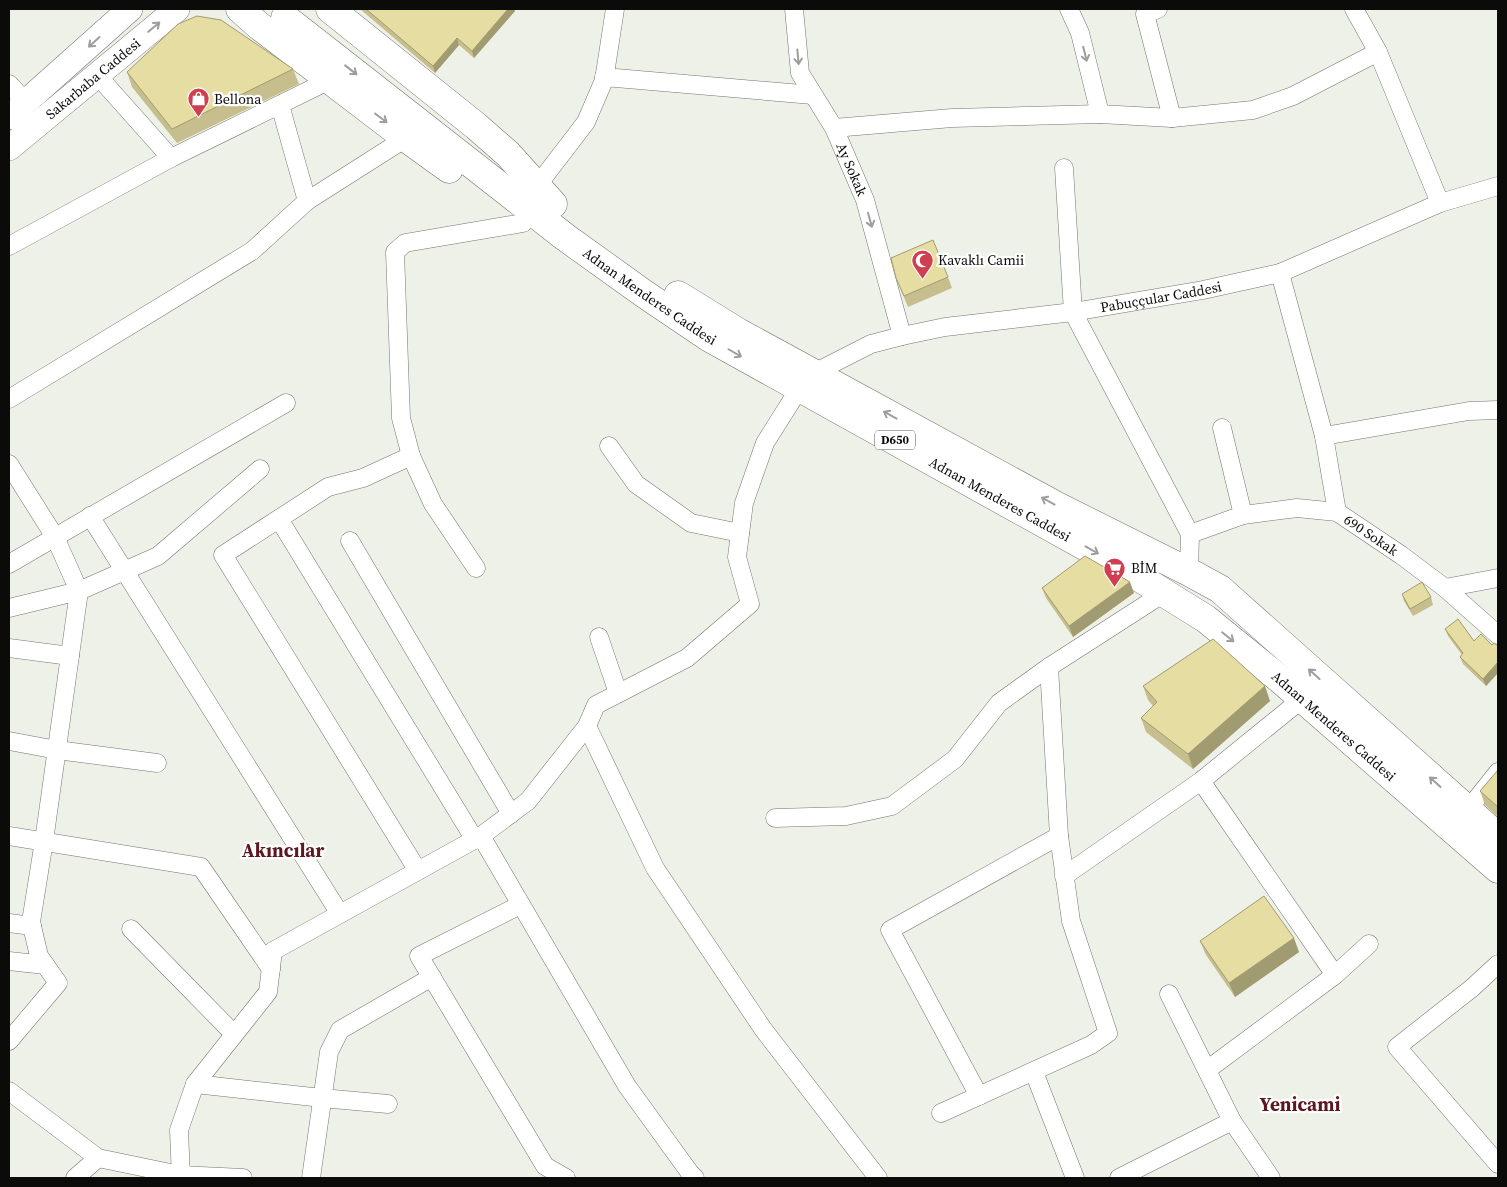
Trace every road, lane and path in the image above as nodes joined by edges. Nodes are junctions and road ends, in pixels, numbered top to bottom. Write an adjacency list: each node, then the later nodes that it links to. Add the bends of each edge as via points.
1 (177, 9): 12 (main road, Sakarbaba Caddesi, one-way to 1)
2 (330, 9): 27 (main road, via 476,126 508,154)
3 (615, 9): 13 (street)
4 (794, 9): 16 (street, Ay Sokak, one-way to 16, via 800,73)
5 (1069, 9): 19 (street, one-way to 19, via 1080,33)
6 (1158, 9): 20 (street, via 1145,14)
7 (1354, 9): 11 (street)
8 (125, 12): 18 (main road, Sakarbaba Caddesi, one-way to 18)
9 (293, 13): 27 (main road, Adnan Menderes Caddesi); 31 (main road, Adnan Menderes Caddesi / D650, one-way to 31)
10 (249, 14): 14 (main road)
11 (1378, 52): 20 (street, via 1293,96 1253,110); 29 (street)
12 (97, 75): 23 (main road, Sakarbaba Caddesi); 24 (street)
13 (604, 77): 16 (street); 27 (street, via 586,122)
14 (330, 80): 17 (street); 22 (main road, one-way to 22)
15 (9, 84): 18 (street)
16 (813, 95): 21 (street, Ay Sokak)
17 (280, 105): 24 (street); 28 (street)
18 (18, 110)
19 (1100, 114): 20 (street); 21 (street, via 952,118)
20 (1172, 118)
21 (834, 128): 35 (street, Ay Sokak, one-way to 35, via 865,200)
22 (406, 138): 28 (street); 30 (main road)
23 (9, 148)
24 (171, 158): 32 (street)
25 (1064, 168): 34 (street)
26 (1498, 186): 29 (street, Pabuççular Caddesi)
27 (545, 195): 36 (main road, Adnan Menderes Caddesi, via 683,299 738,332)
28 (307, 201): 37 (street, via 252,250)
29 (1440, 203): 33 (street, Pabuççular Caddesi)
30 (523, 222): 31 (main road); 43 (street, via 405,243 395,252 401,418)
31 (565, 237): 36 (main road, Adnan Menderes Caddesi / D650, one-way to 36, via 708,337)
32 (9, 246)
33 (1280, 273): 34 (street, Pabuççular Caddesi); 41 (street)
34 (1073, 312): 35 (street, Pabuççular Caddesi, via 944,327); 51 (street)
35 (902, 336): 36 (street, Pabuççular Caddesi, via 871,344)
36 (807, 381): 50 (street, via 765,443 744,503); 57 (main road, Adnan Menderes Caddesi, one-way to 36); 61 (main road, Adnan Menderes Caddesi / D650, one-way to 61, via 836,407)
37 (9, 399)
38 (286, 403): 48 (street)
39 (1498, 410): 41 (street, via 1469,411)
40 (1222, 428): 47 (street)
41 (1324, 436): 46 (street)
42 (609, 446): 50 (street, via 636,484 691,523)
43 (411, 456): 49 (street, via 363,478 328,486); 55 (street, via 433,504)
44 (9, 464): 52 (street)
45 (260, 469): 56 (street, via 158,556)
46 (1337, 512): 47 (street, 690 Sokak, via 1296,508); 59 (street, 690 Sokak)
47 (1243, 515): 51 (street, 690 Sokak)
48 (90, 516): 52 (street); 56 (street)
49 (278, 519): 82 (street); 85 (street, via 223,555)
50 (740, 533): 68 (street, via 737,557 750,604 687,658)
51 (1190, 534): 57 (street)
52 (55, 536): 54 (street); 60 (street)
53 (350, 541): 77 (street)
54 (9, 564)
55 (476, 568)
56 (125, 572): 60 (street); 88 (street)
57 (1189, 572): 76 (main road, Adnan Menderes Caddesi, one-way to 57, via 1220,589)
58 (1498, 578): 59 (street)
59 (1445, 588): 63 (street, 690 Sokak)
60 (79, 590): 62 (street); 66 (street)
61 (1164, 592): 67 (street); 69 (main road, Adnan Menderes Caddesi / D650, one-way to 69, via 1206,619)
62 (9, 608)
63 (1498, 635)
64 (599, 637): 68 (street)
65 (9, 648): 66 (street)
66 (70, 656): 72 (street)
67 (1049, 668): 78 (street, via 999,703 955,759 892,806 846,816); 80 (street)
68 (618, 693): 70 (street, via 596,705)
69 (1302, 699): 75 (street); 84 (main road, Adnan Menderes Caddesi / D650)
70 (587, 726): 77 (street, via 528,801); 119 (street, via 655,868 763,1029)
71 (9, 741): 72 (street)
72 (57, 750): 73 (street); 83 (street)
73 (157, 763)
74 (1498, 772): 76 (street)
75 (1202, 781): 86 (street); 97 (street)
76 (1467, 811): 81 (main road, Adnan Menderes Caddesi)
77 (511, 814): 82 (street)
78 (775, 818)
79 (9, 836): 83 (street)
80 (1059, 836): 86 (street); 106 (street, via 890,930)
81 (1498, 837)
82 (478, 838): 85 (street); 87 (street)
83 (44, 841): 90 (street); 96 (street, via 201,867)
84 (1498, 869)
85 (418, 871): 88 (street)
86 (1064, 876): 103 (street, via 1071,921 1108,1033)
87 (520, 904): 98 (street, via 419,956); 118 (street, via 627,1086)
88 (340, 914): 96 (street, via 273,951)
89 (9, 923): 90 (street)
90 (32, 926): 95 (street, via 39,956)
91 (131, 929): 100 (street)
92 (1369, 944): 97 (street)
93 (9, 961): 95 (street)
94 (1498, 964): 112 (street, via 1398,1047)
95 (45, 965): 101 (street, via 58,983)
96 (271, 969): 100 (street, via 268,992)
97 (1335, 975): 102 (street)
98 (432, 977): 107 (street, via 340,1030 329,1052); 117 (street, via 545,1166)
99 (1169, 994): 102 (street)
100 (234, 1034): 104 (street)
101 (9, 1041)
102 (1207, 1070): 110 (street)
103 (1034, 1072): 106 (street); 120 (street)
104 (195, 1084): 107 (street); 113 (street, via 179,1130)
105 (9, 1091): 111 (street)
106 (978, 1096): 109 (street)
107 (322, 1098): 108 (street); 116 (street)
108 (388, 1104)
109 (941, 1113)
110 (1232, 1121): 121 (street); 122 (street)
111 (98, 1158): 113 (street); 114 (street)
112 (1498, 1164)
113 (180, 1177): 115 (street)
114 (75, 1178)
115 (243, 1178)
116 (311, 1178)
117 (566, 1178)
118 (695, 1178)
119 (878, 1178)
120 (1075, 1178)
121 (1119, 1178)
122 (1271, 1178)

